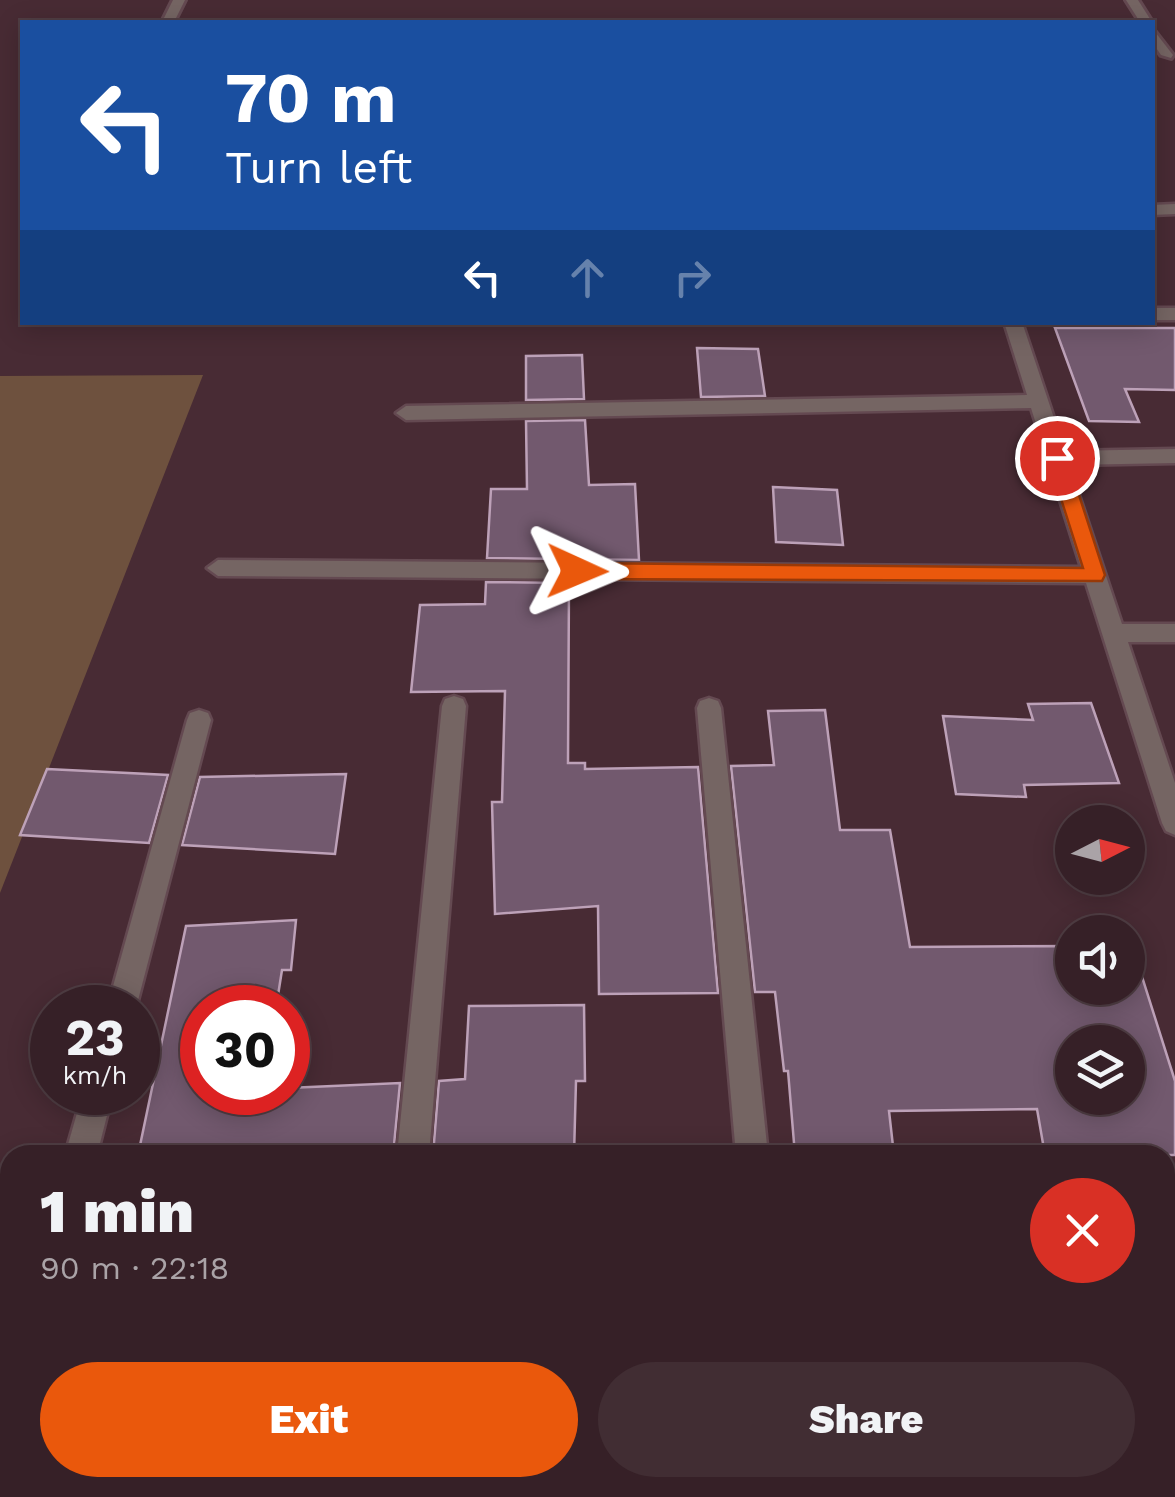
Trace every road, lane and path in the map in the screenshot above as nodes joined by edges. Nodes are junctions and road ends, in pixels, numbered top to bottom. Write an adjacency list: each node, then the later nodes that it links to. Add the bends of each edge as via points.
1 (1015, 325): 2 (street)
2 (1040, 401): 3 (street); 5 (street)
3 (406, 414)
4 (1175, 456): 5 (street)
5 (1057, 458): 7 (street)
6 (218, 568): 7 (street)
7 (1095, 575): 8 (street)
8 (1114, 633): 9 (street); 13 (street)
9 (1175, 633)
10 (454, 706): 17 (street)
11 (709, 708): 18 (street)
12 (198, 720): 14 (street)
13 (1175, 823)
14 (127, 985)
15 (92, 1115): 16 (street)
16 (84, 1145)
17 (414, 1145)
18 (751, 1145)

